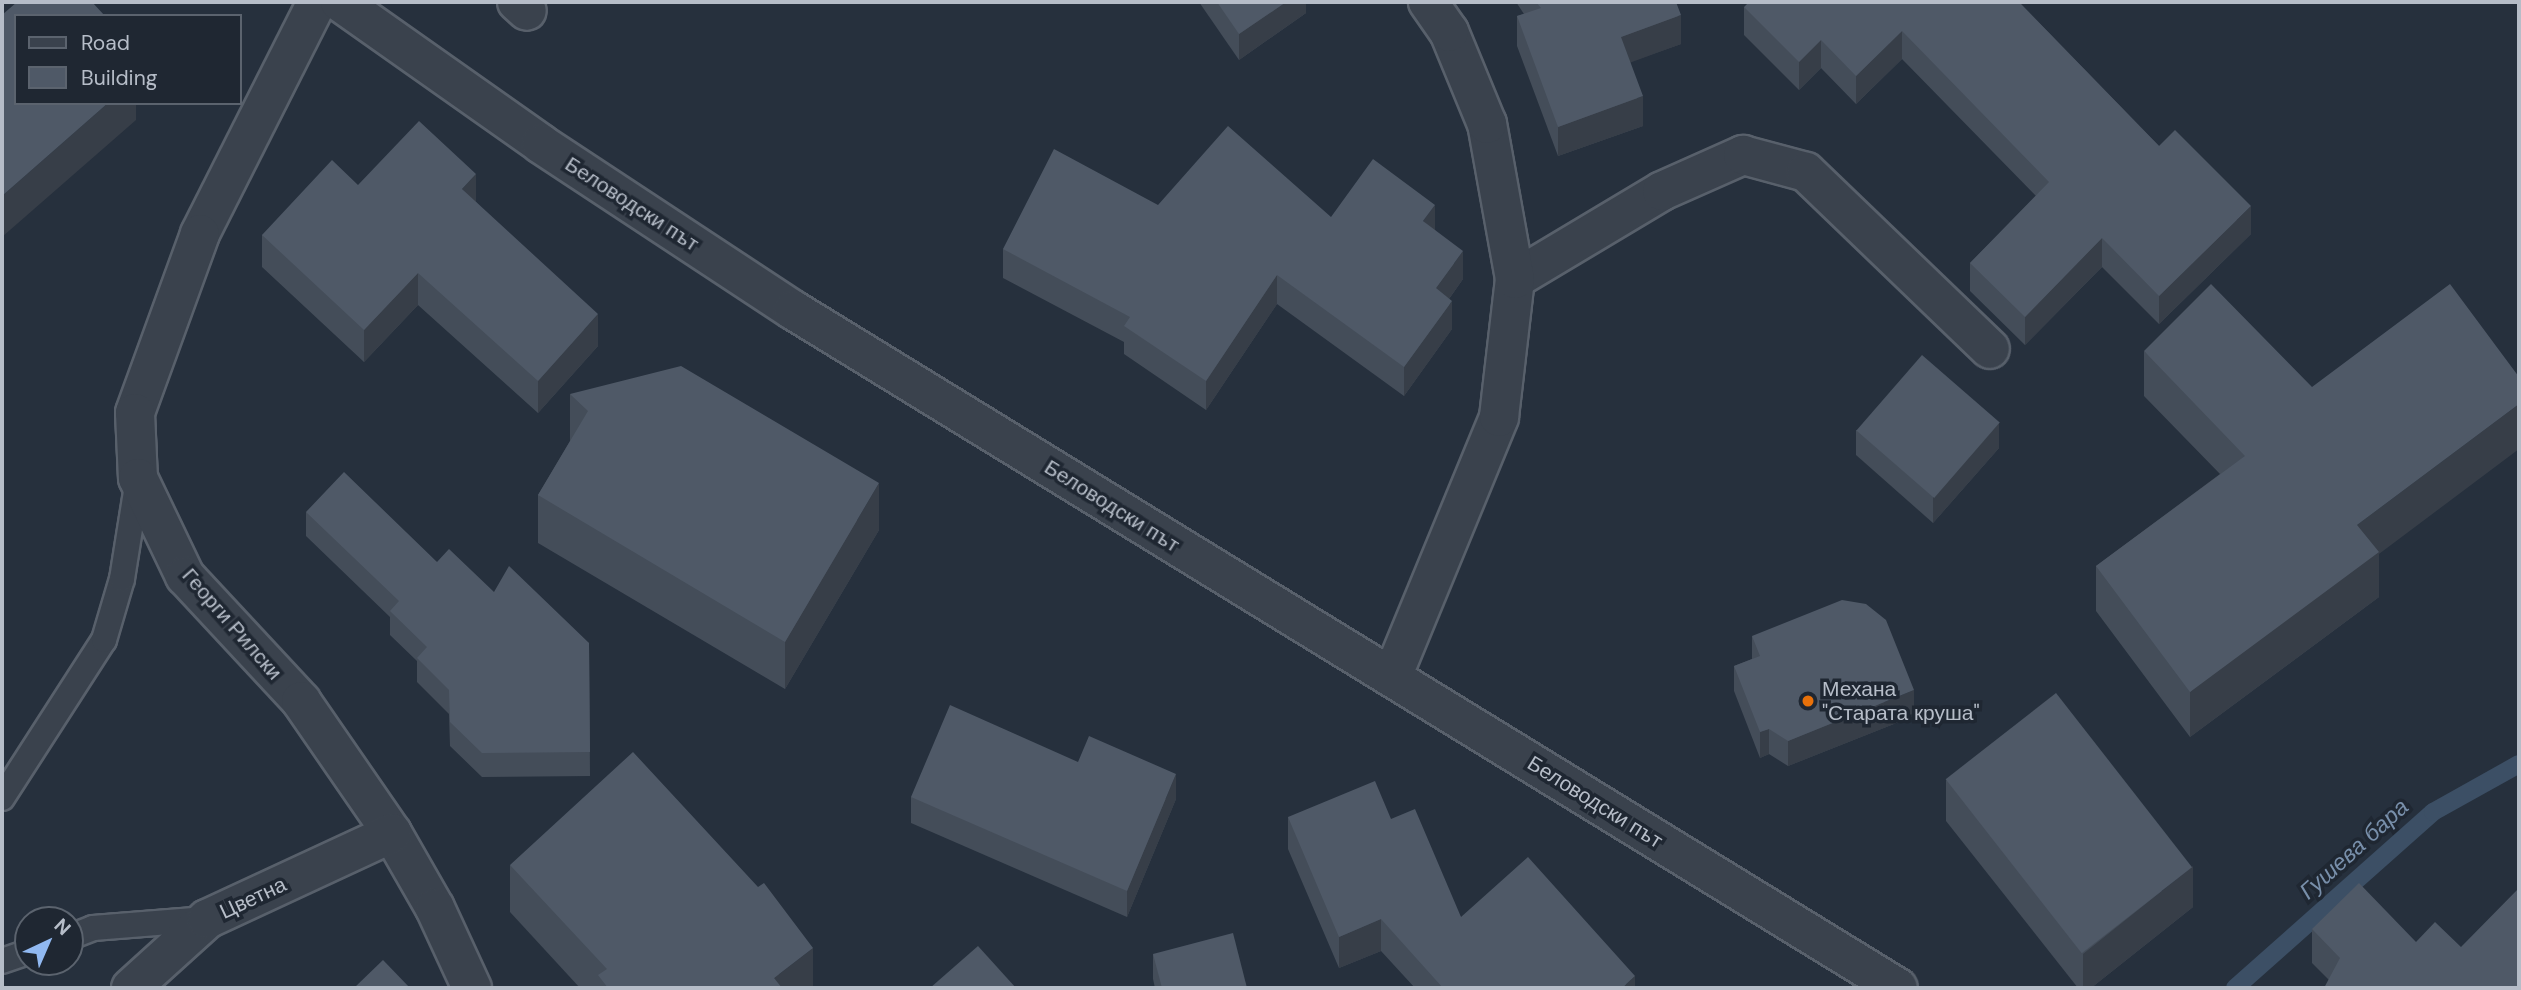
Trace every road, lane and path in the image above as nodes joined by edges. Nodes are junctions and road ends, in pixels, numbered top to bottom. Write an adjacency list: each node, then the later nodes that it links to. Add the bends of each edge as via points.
1 (317, 2): 6 (street, Георги Рилски, via 200,234 135,413)
2 (340, 2): 7 (street, Беловодски път, via 541,144 793,310)
3 (1428, 2): 4 (street, via 1449,32 1487,124)
4 (1515, 279): 5 (street, via 1662,191 1743,155 1806,172); 7 (street, via 1499,417)
5 (1990, 349)
6 (138, 478): 8 (lane, via 122,579 104,640); 9 (street, Георги Рилски, via 185,576 301,701)
7 (1392, 677): 14 (street, Беловодски път)
8 (2, 798)
9 (392, 833): 10 (street, Цветна); 13 (street, Георги Рилски, via 435,908)
10 (206, 919): 11 (lane); 12 (street, Цветна)
11 (84, 932)
12 (131, 988)
13 (472, 988)
14 (1898, 988)

